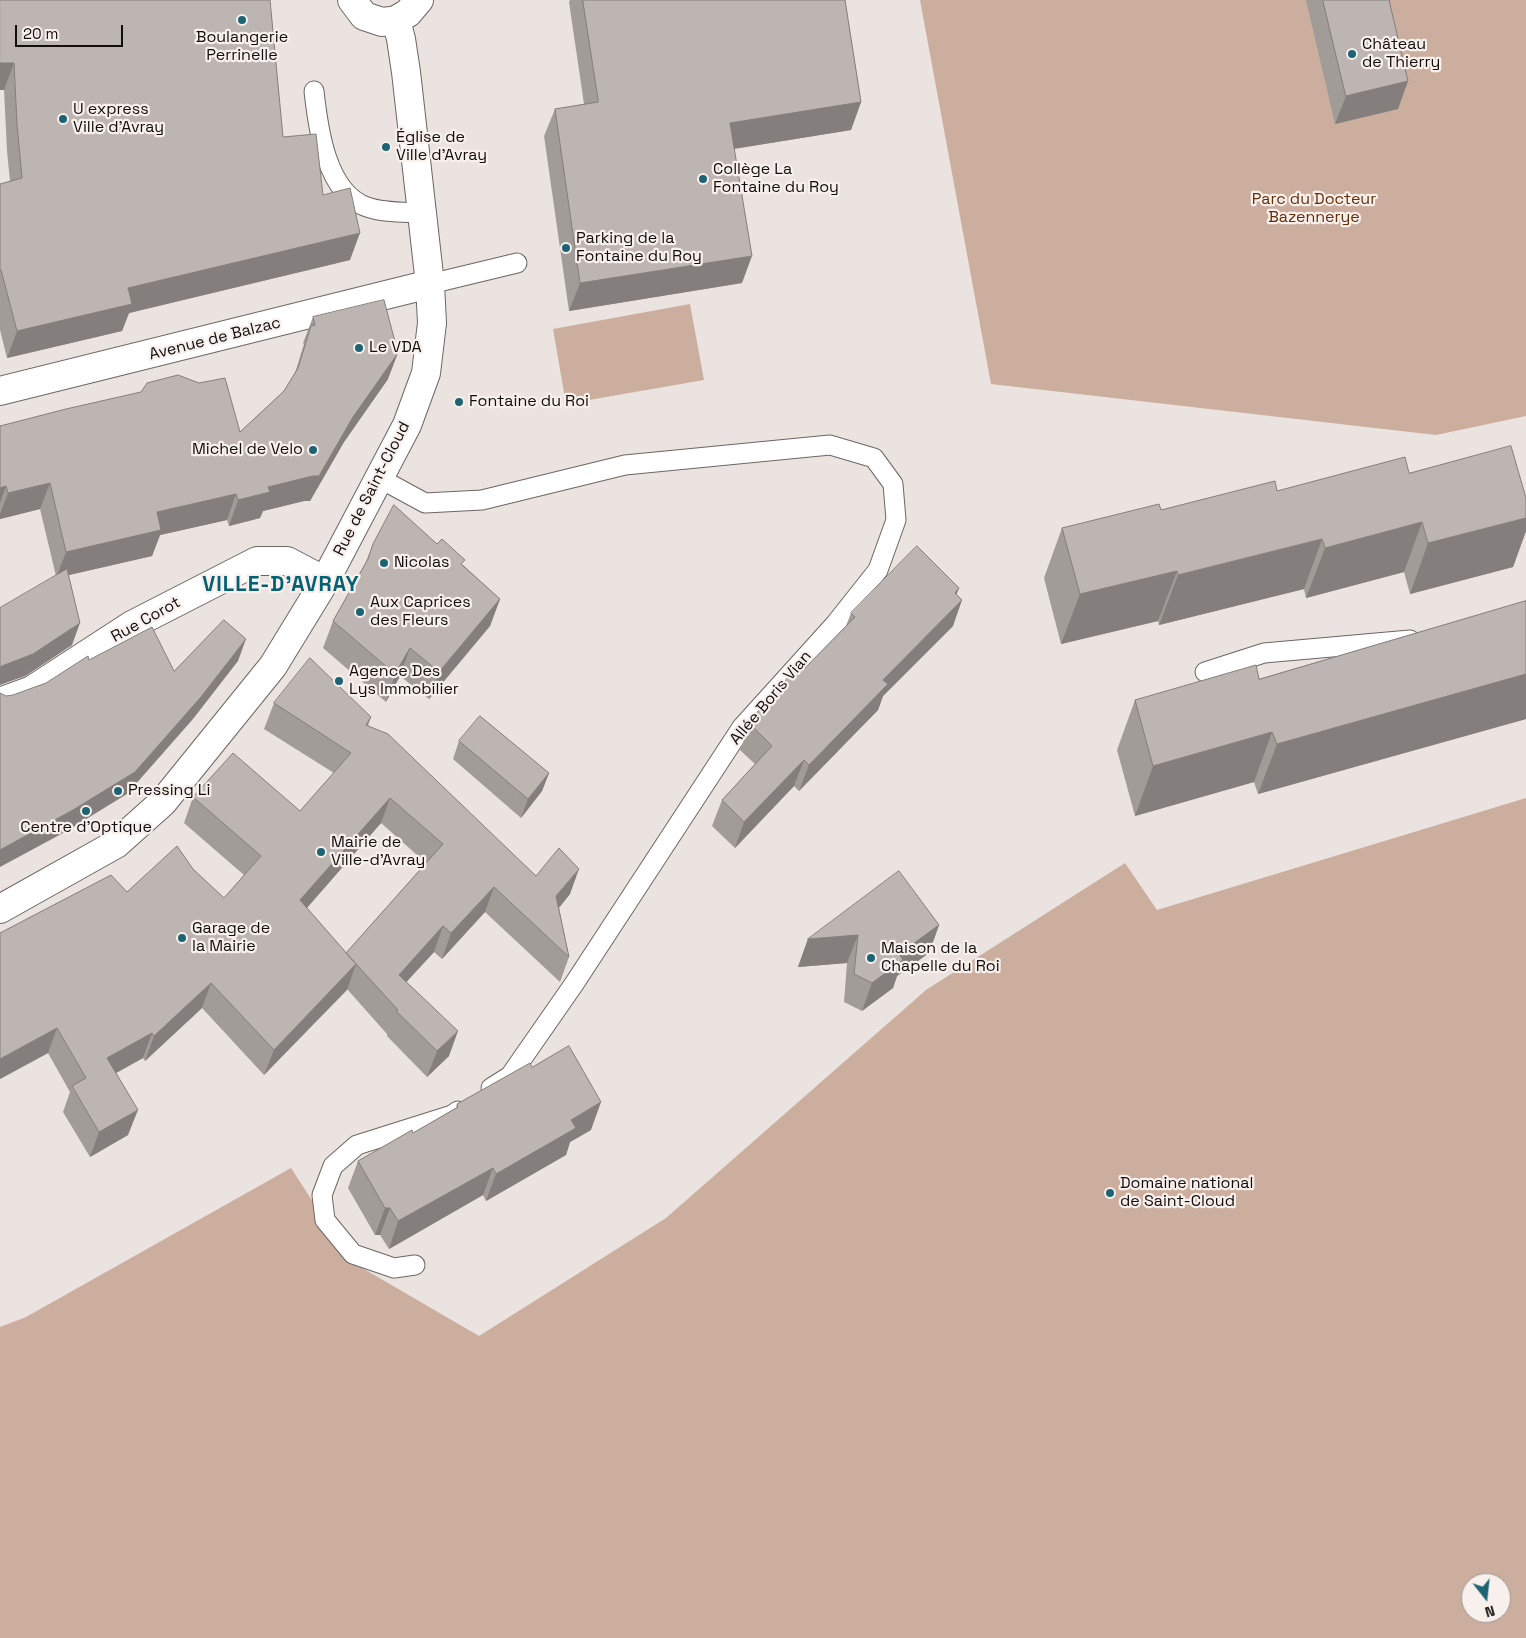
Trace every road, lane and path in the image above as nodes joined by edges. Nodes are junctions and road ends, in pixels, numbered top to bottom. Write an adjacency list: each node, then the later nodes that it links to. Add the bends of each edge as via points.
1 (352, 0): 3 (main road, via 364,16 382,22)
2 (419, 0): 3 (main road, via 408,13)
3 (396, 20): 5 (main road, Rue de Saint-Cloud, via 406,72)
4 (314, 91): 5 (lane, via 326,157 345,194 366,207)
5 (421, 213): 7 (main road, Rue de Saint-Cloud)
6 (517, 263): 7 (lane)
7 (430, 284): 8 (main road, Avenue de Balzac); 9 (main road, Rue de Saint-Cloud, via 432,323 426,373 407,425)
8 (0, 392)
9 (379, 478): 10 (main road, Rue de Saint-Cloud); 15 (lane, Allée Boris Vian, via 425,503 482,500 625,465 830,444 874,458 892,484 896,520 878,570 836,623 742,726 574,984 510,1076 452,1115 357,1145 333,1166 322,1195 325,1220 353,1254 394,1268)
10 (325, 581): 13 (main road, Rue Corot, via 287,561 257,561 132,626 32,690); 14 (main road, Rue de Saint-Cloud, via 273,666 163,802 116,844)
11 (1424, 637): 12 (lane, via 1264,654)
12 (1206, 672)
13 (0, 702)
14 (0, 909)
15 (415, 1265)

